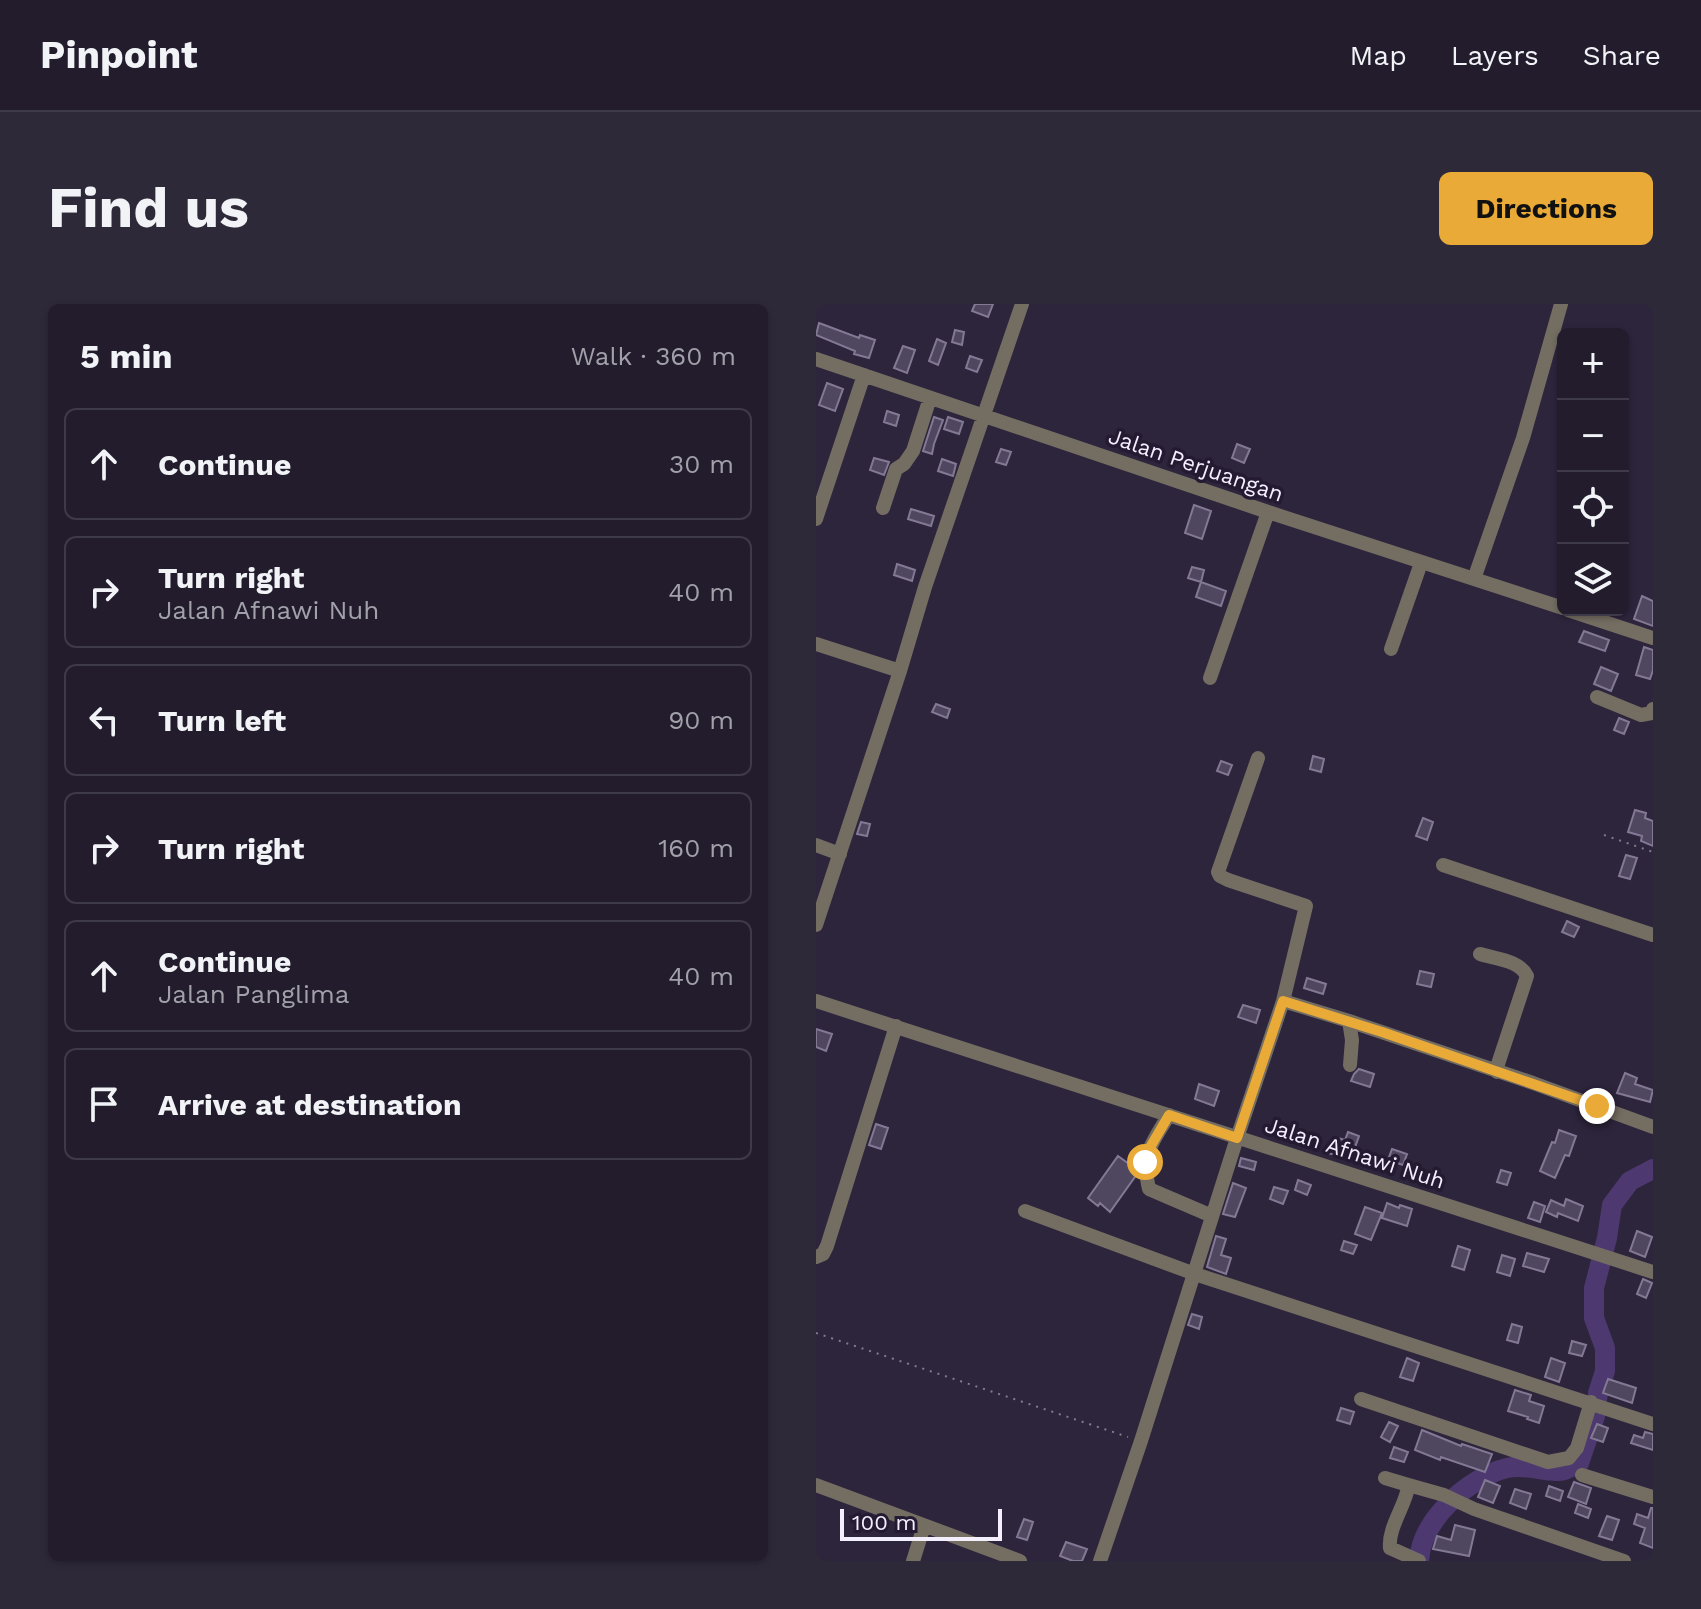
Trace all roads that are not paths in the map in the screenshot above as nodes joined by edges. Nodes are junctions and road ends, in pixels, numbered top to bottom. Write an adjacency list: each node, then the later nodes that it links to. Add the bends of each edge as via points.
1 (1022, 304): 6 (street)
2 (1561, 304): 11 (street, via 1523,438)
3 (816, 359): 4 (street, Jalan Perjuangan)
4 (864, 375): 5 (street, Jalan Perjuangan); 9 (street)
5 (930, 398): 6 (street, Jalan Perjuangan); 7 (street, via 913,451 896,469)
6 (985, 416): 8 (street, Jalan Perjuangan); 17 (street)
7 (883, 508)
8 (1268, 512): 10 (street, Jalan Perjuangan); 18 (street)
9 (816, 519)
10 (1421, 563): 11 (street, Jalan Perjuangan); 16 (street)
11 (1474, 579): 12 (street, Jalan Perjuangan)
12 (1557, 606)
13 (1587, 616): 14 (street, Jalan Perjuangan)
14 (1653, 638)
15 (816, 644): 17 (street)
16 (1391, 649)
17 (900, 671): 23 (street)
18 (1210, 678)
19 (1597, 697): 20 (street, via 1641,715)
20 (1653, 709)
21 (1258, 758): 29 (street, via 1218,872 1306,906)
22 (816, 845): 23 (street)
23 (840, 854): 25 (street)
24 (1443, 865): 26 (street)
25 (816, 925)
26 (1653, 935)
27 (1480, 954): 33 (street, via 1511,962 1527,976)
28 (816, 1001): 31 (street, Jalan Afnawi Nuh)
29 (1283, 1001): 30 (street); 36 (street)
30 (1349, 1021): 32 (street); 33 (street)
31 (896, 1026): 34 (street, Jalan Afnawi Nuh); 39 (street, via 827,1246)
32 (1350, 1065)
33 (1497, 1072): 35 (street)
34 (1169, 1115): 36 (street, Jalan Afnawi Nuh); 38 (street, via 1145,1162 1149,1189)
35 (1653, 1127)
36 (1237, 1138): 38 (street); 40 (street, Jalan Afnawi Nuh)
37 (1025, 1211): 41 (street)
38 (1212, 1216): 41 (street)
39 (816, 1257)
40 (1653, 1272)
41 (1195, 1274): 43 (street); 54 (street)
42 (1361, 1399): 43 (street, via 1548,1462 1569,1458 1577,1448)
43 (1593, 1403): 44 (street)
44 (1653, 1424)
45 (1582, 1475): 49 (street)
46 (1385, 1478): 47 (street)
47 (1405, 1484): 51 (street, via 1389,1547); 55 (street)
48 (816, 1485): 50 (street)
49 (1653, 1497)
50 (924, 1526): 52 (street); 53 (street)
51 (1417, 1560)
52 (913, 1561)
53 (1020, 1561)
54 (1100, 1561)
55 (1624, 1561)

